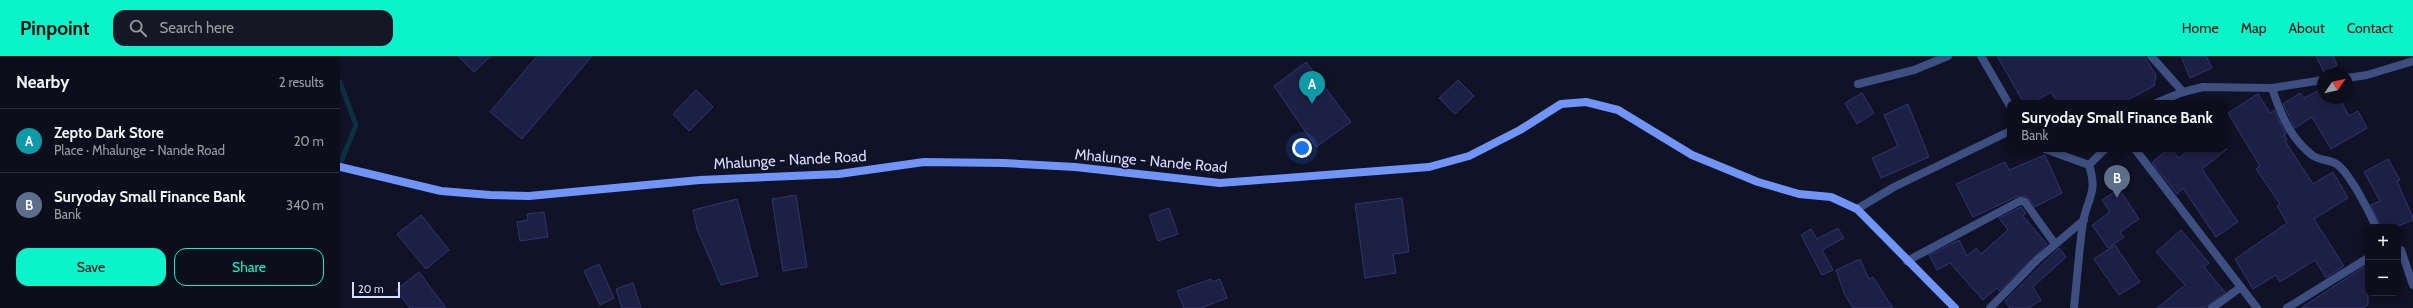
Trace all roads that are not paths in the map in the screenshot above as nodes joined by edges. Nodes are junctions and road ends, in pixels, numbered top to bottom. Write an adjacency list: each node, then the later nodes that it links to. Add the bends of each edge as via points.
1 (1948, 56): 7 (street, via 1914,70)
2 (1981, 56): 11 (street)
3 (2151, 56): 9 (street)
4 (2413, 61): 5 (street)
5 (2353, 77)
6 (2317, 81): 8 (street)
7 (1858, 84)
8 (2272, 88): 9 (street, via 2204,88); 20 (street, via 2281,116 2299,143 2313,156 2337,164 2366,204)
9 (2183, 92): 10 (street)
10 (2163, 100)
11 (2007, 101)
12 (2007, 132): 18 (street, via 1894,187)
13 (2053, 152): 16 (street)
14 (2102, 152): 16 (street)
15 (2136, 152): 26 (street)
16 (2088, 165): 19 (street, via 2093,178 2093,193)
17 (340, 167): 18 (main road, Mhalunge - Nande Road, via 441,191 529,196 700,180 839,174 924,162 1075,167 1220,183 1429,167 1469,156 1520,130 1561,104 1586,102 1618,110 1692,154 1758,182 1799,194 1831,197)
18 (1857, 209): 24 (main road, Mhalunge - Nande Road)
19 (2084, 220): 21 (street); 29 (street)
20 (2375, 224)
21 (2055, 244): 24 (street, via 2025,202 2020,201); 28 (street)
22 (2401, 250): 25 (street)
23 (2365, 260): 32 (street)
24 (1907, 261): 27 (main road, Mhalunge - Nande Road)
25 (2413, 285)
26 (2241, 287): 30 (street); 31 (street)
27 (1955, 308)
28 (1990, 308)
29 (2074, 308)
30 (2212, 308)
31 (2257, 308)
32 (2287, 308)

